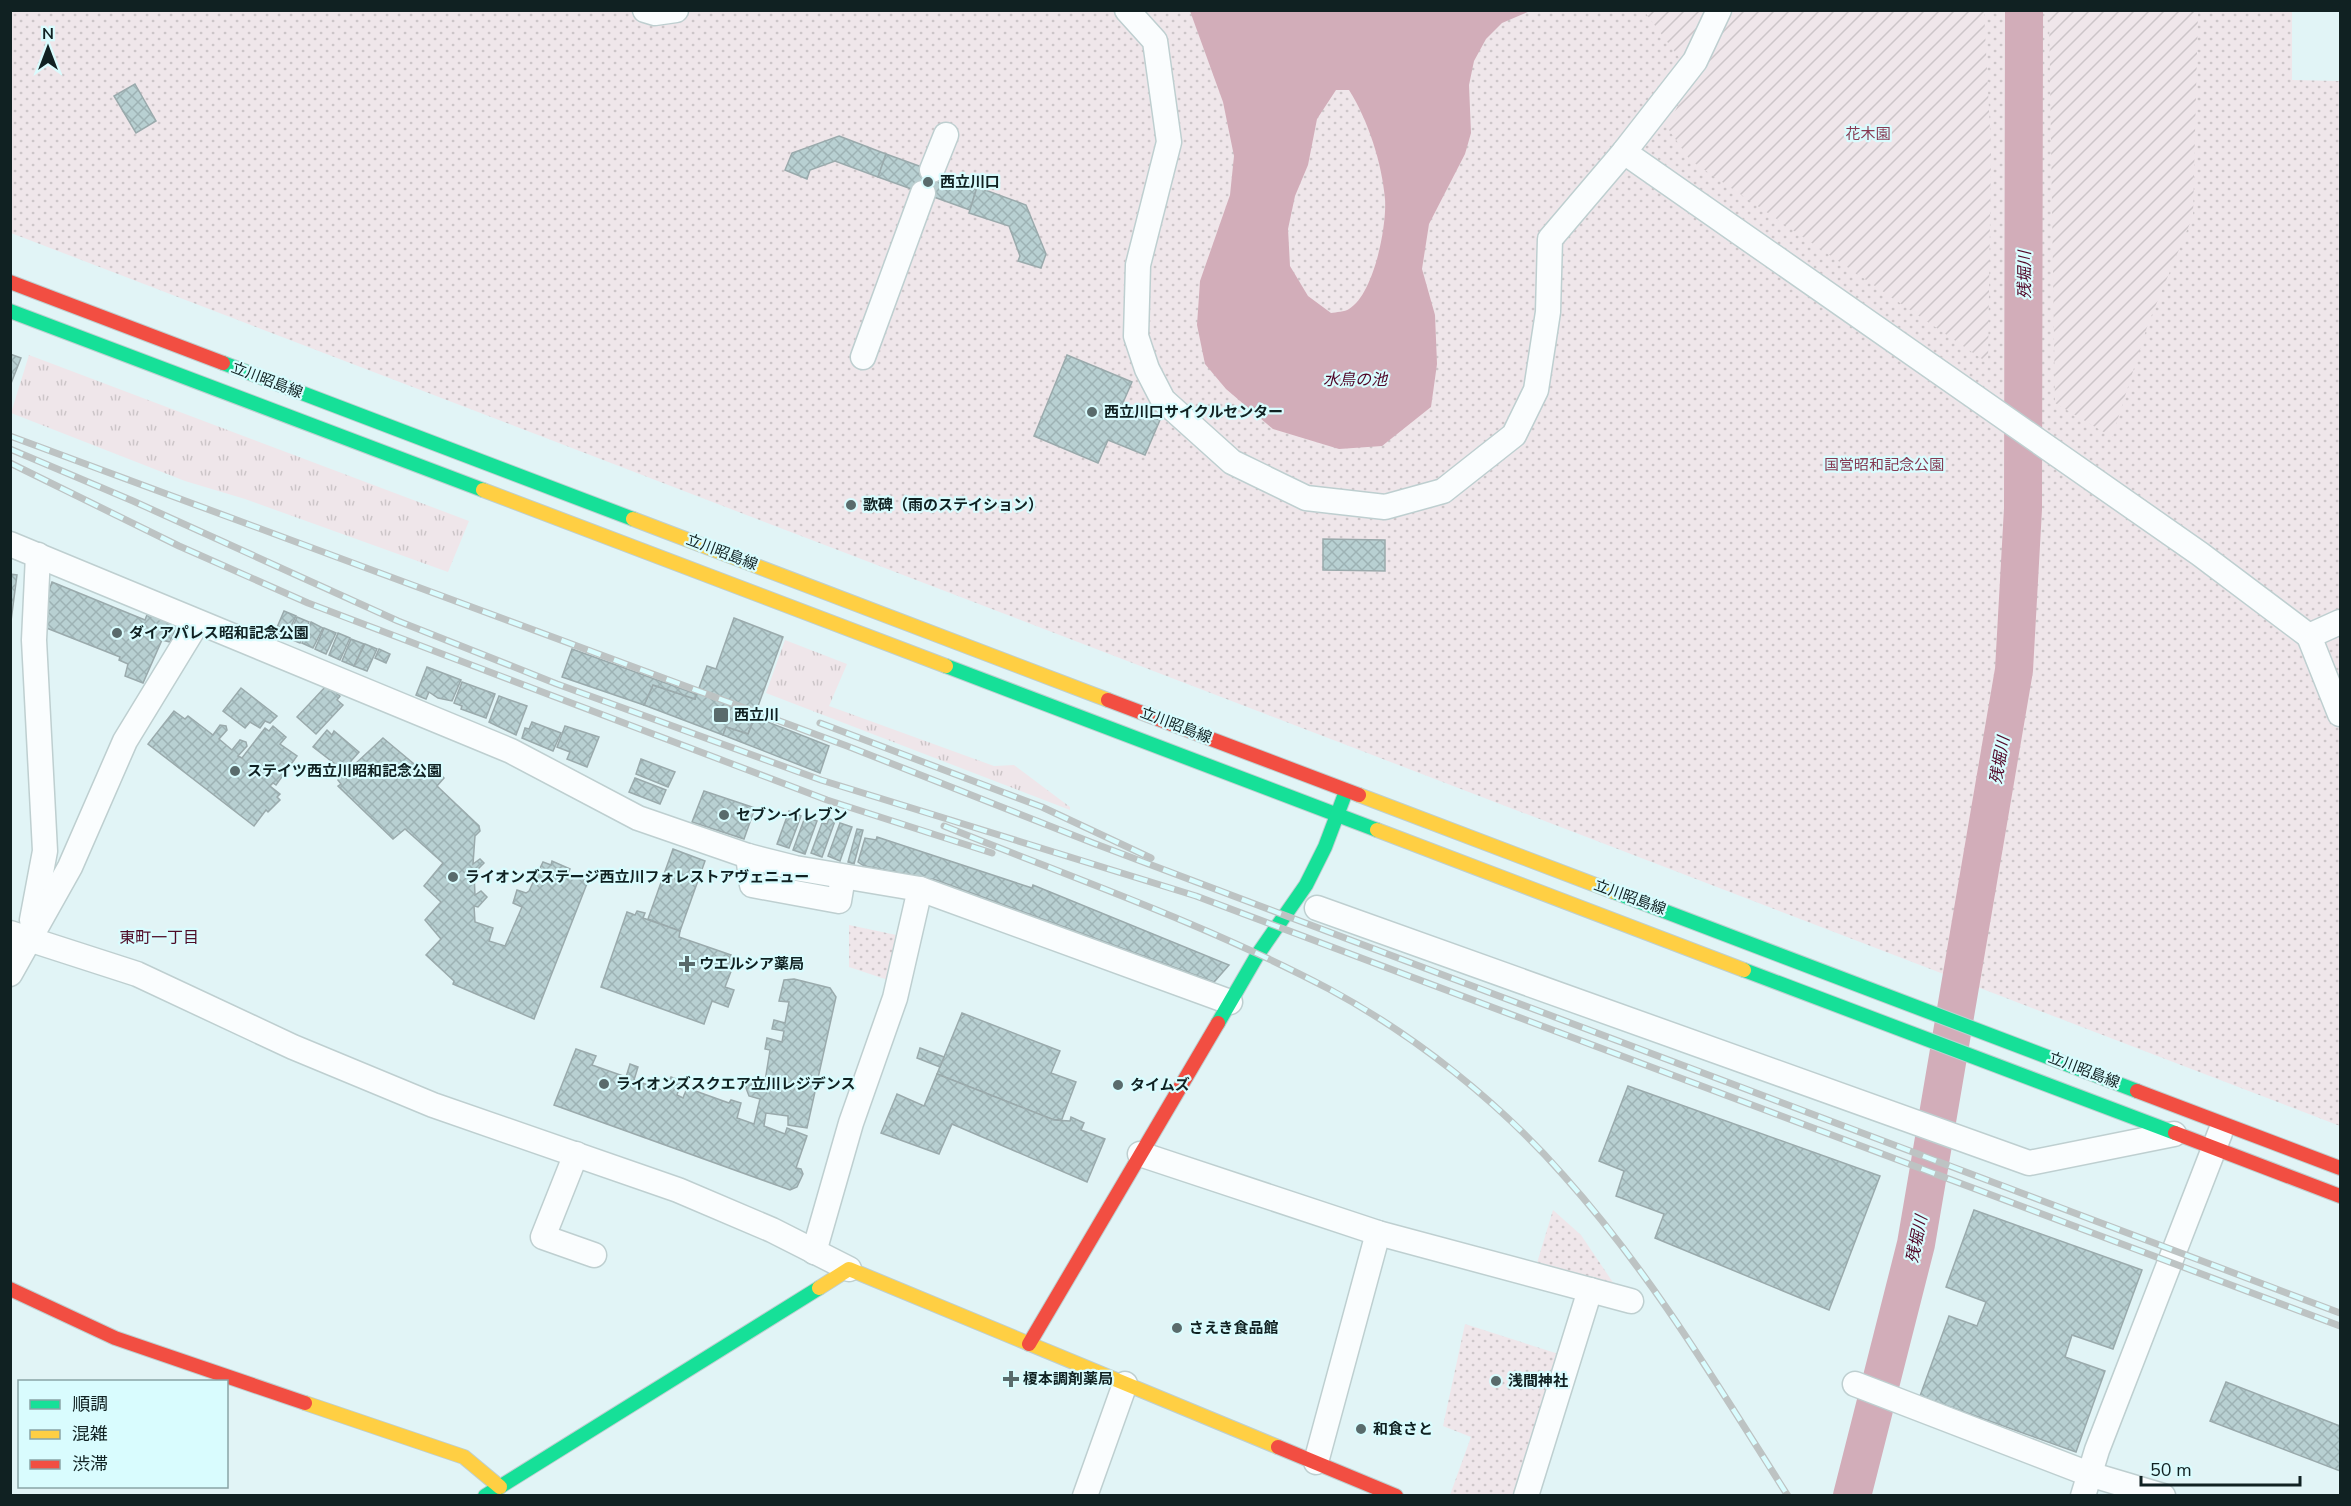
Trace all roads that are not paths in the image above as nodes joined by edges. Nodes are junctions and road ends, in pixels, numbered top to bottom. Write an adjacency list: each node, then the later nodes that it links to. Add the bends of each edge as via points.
1 (645, 10): 2 (street)
2 (676, 10)
3 (1127, 10): 6 (street, via 1155,41 1170,142 1138,265 1136,336 1147,369 1163,400 1232,462 1306,498 1385,507 1443,491 1514,435 1536,390 1548,312 1550,239)
4 (1719, 10): 6 (street, via 1695,61)
5 (946, 135): 7 (street)
6 (1624, 152): 16 (street, via 2200,554)
7 (932, 170)
8 (923, 193): 11 (street)
9 (10, 282): 18 (main road, 立川昭島線)
10 (10, 311): 19 (main road, 立川昭島線)
11 (863, 357)
12 (10, 544): 13 (street)
13 (38, 555): 15 (street); 22 (street, via 34,640 45,851)
14 (2340, 622): 16 (street)
15 (197, 623): 20 (street, via 511,751 638,818 748,856); 22 (street, via 125,741 70,867)
16 (2309, 636): 17 (street)
17 (2340, 714)
18 (1347, 789): 19 (main road); 25 (main road, 立川昭島線)
19 (1337, 815): 24 (main road, via 1326,846 1299,896 1276,925); 26 (main road, 立川昭島線)
20 (920, 890): 24 (street); 33 (street, via 895,998 851,1123)
21 (1317, 908): 26 (street, via 2029,1163)
22 (20, 935): 23 (street); 28 (street, via 137,974 293,1047 433,1105)
23 (10, 974)
24 (1230, 1002): 29 (main road)
25 (2224, 1124): 27 (street); 30 (main road, 立川昭島線)
26 (2174, 1134): 27 (main road, 立川昭島線)
27 (2215, 1148): 31 (main road, 立川昭島線); 44 (street)
28 (576, 1154): 33 (street, via 678,1190); 34 (street, via 543,1236)
29 (1140, 1154): 32 (street); 39 (main road)
30 (2340, 1168)
31 (2340, 1196)
32 (1378, 1233): 37 (street); 42 (street)
33 (814, 1252): 35 (street)
34 (594, 1255)
35 (849, 1269): 39 (main road); 45 (main road)
36 (10, 1289): 45 (main road, via 115,1338 464,1457)
37 (1590, 1290): 38 (street); 49 (street)
38 (1631, 1301)
39 (1029, 1344): 40 (main road)
40 (1125, 1384): 42 (main road); 47 (street)
41 (1855, 1384): 44 (street)
42 (1316, 1462): 43 (main road)
43 (1342, 1485): 48 (main road)
44 (2086, 1485): 50 (street)
45 (500, 1487): 46 (main road)
46 (484, 1496)
47 (1085, 1496)
48 (1396, 1496)
49 (1526, 1496)
50 (2163, 1496)

